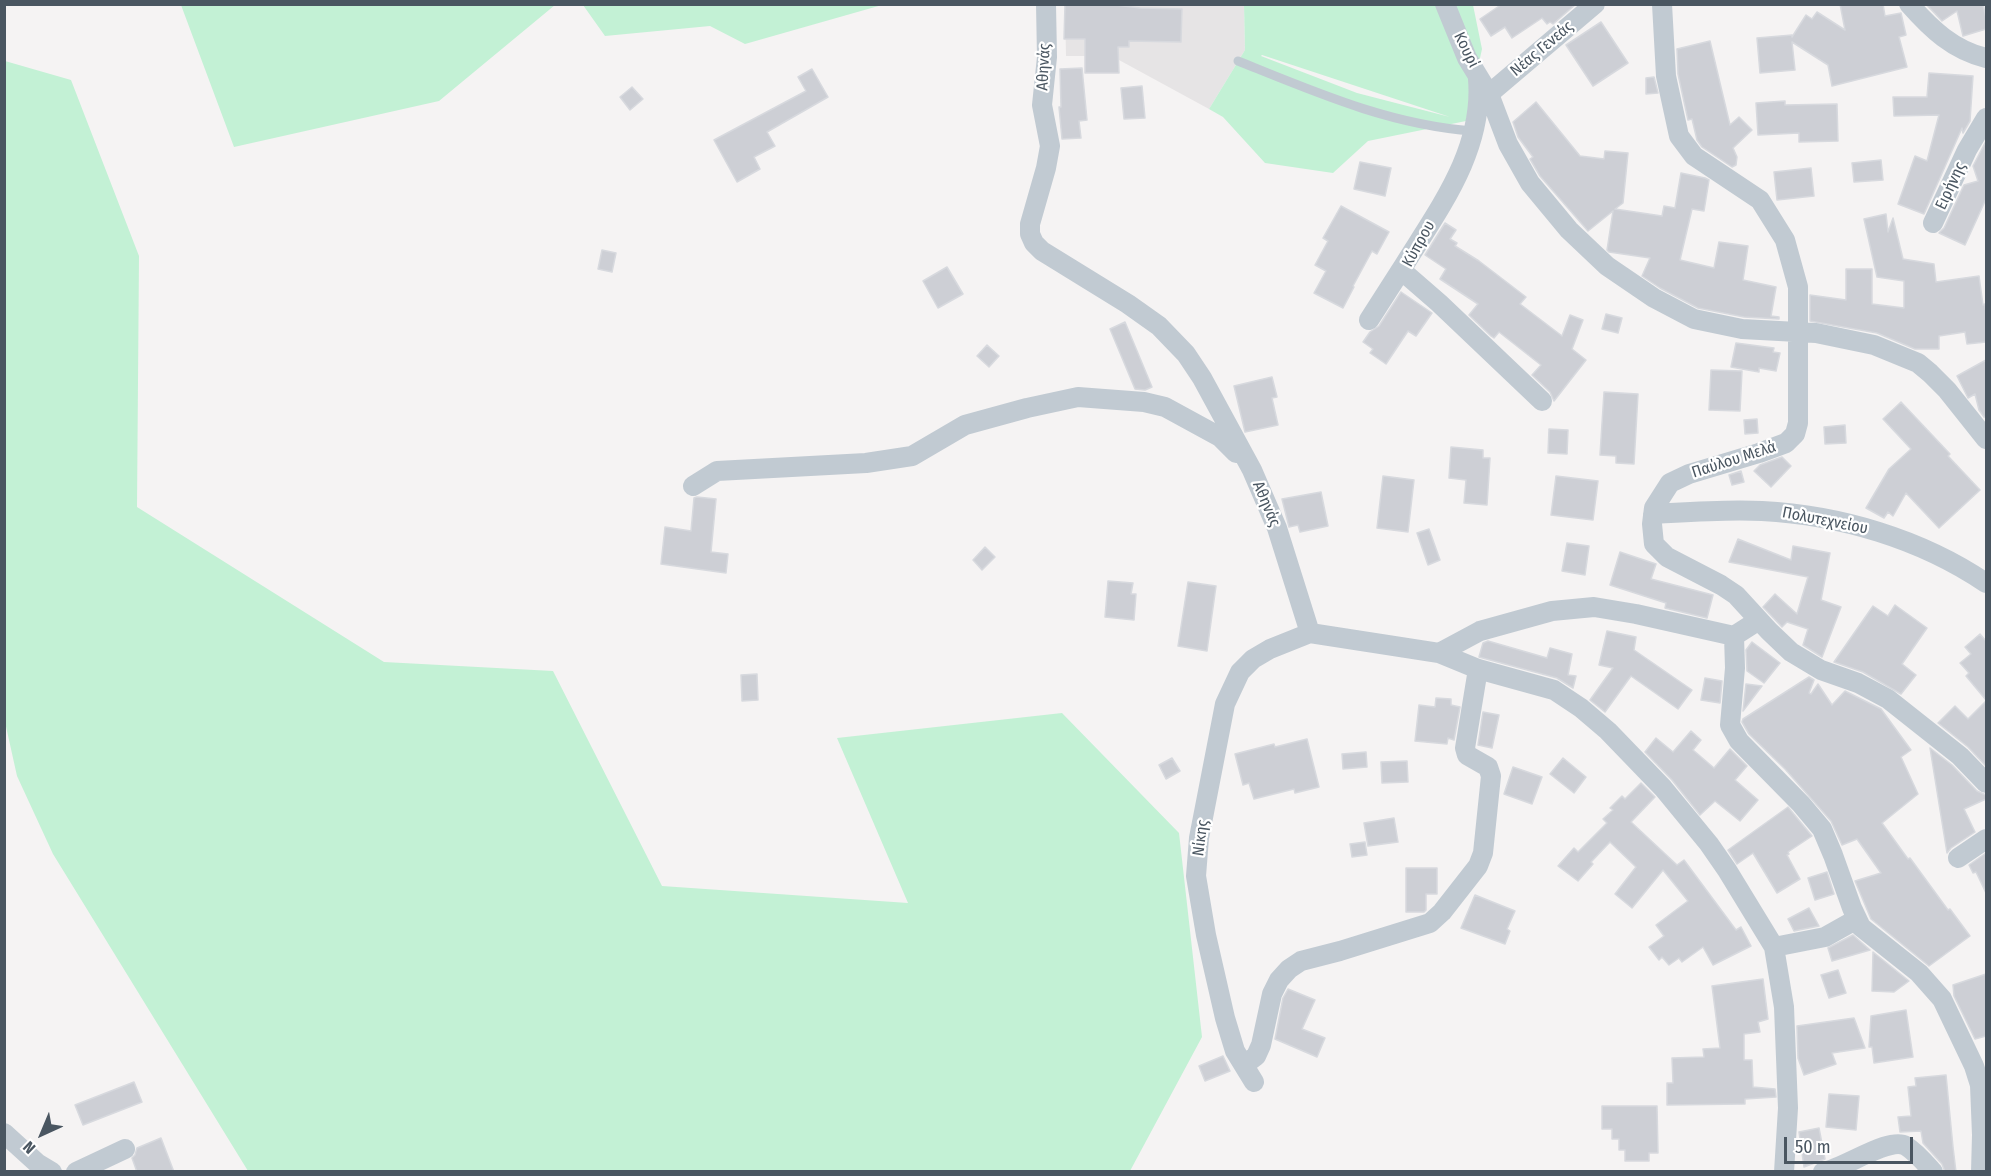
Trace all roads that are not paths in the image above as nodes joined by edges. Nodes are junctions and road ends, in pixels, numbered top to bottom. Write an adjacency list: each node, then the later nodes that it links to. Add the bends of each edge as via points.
1 (1046, 4): 18 (street, Αθηνάς, via 1047,57 1042,105 1050,146 1030,234 1042,251 1128,304 1173,340 1202,378)
2 (1445, 4): 8 (street, Κουρί, via 1467,58)
3 (1595, 4): 9 (street, Νέας Γενεάς)
4 (1662, 4): 15 (street, Παύλου Μελά, via 1666,76 1679,136 1694,156 1761,200 1785,240 1797,287)
5 (1909, 4): 6 (street, via 1950,43)
6 (1986, 58)
7 (1238, 60): 11 (lane, via 1340,102 1426,125)
8 (1478, 73): 9 (street, Κουρί); 11 (street, Κύπρου, via 1479,97)
9 (1489, 94): 15 (street, Κουρί, via 1508,144 1530,183 1569,230 1607,266 1694,319)
10 (1986, 118): 12 (street, Ειρήνης)
11 (1473, 131): 13 (street, Κύπρου, via 1463,165)
12 (1933, 223)
13 (1401, 270): 14 (street); 16 (street, Κύπρου)
14 (1369, 320)
15 (1798, 332): 17 (street, Κουρί, via 1874,345 1918,363 1947,390); 20 (street, Παύλου Μελά, via 1795,434 1786,443 1675,480 1659,497)
16 (1542, 401)
17 (1986, 440)
18 (1252, 471): 19 (street, via 1220,437 1165,407 1078,397 964,425 912,456 866,463 717,471); 23 (street, Αθηνάς, via 1277,528)
19 (693, 486)
20 (1653, 514): 21 (street, Πολυτεχνείου, via 1763,511 1841,522 1930,552); 22 (street, Παύλου Μελά, via 1653,541 1659,551 1729,590)
21 (1984, 584)
22 (1759, 620): 24 (street); 27 (street, Παύλου Μελά, via 1808,663 1888,699 1960,756)
23 (1310, 633): 25 (street); 26 (street, Νίκης, via 1253,659 1240,672 1225,704 1199,838 1196,876 1206,935 1235,1051 1249,1074 1261,1045 1272,994 1289,969 1301,961 1430,923 1478,866 1483,853 1491,776 1488,767 1467,755 1465,748)
24 (1734, 636): 25 (street, via 1594,607 1552,611 1480,631); 30 (street, via 1730,726 1739,741 1822,829)
25 (1438, 653): 26 (street)
26 (1478, 669): 31 (street, via 1554,690 1608,731 1663,788 1709,844)
27 (1986, 783)
28 (1986, 839): 29 (street)
29 (1958, 858)
30 (1857, 919): 31 (street, via 1825,937); 32 (street, via 1866,932 1919,973 1939,994)
31 (1774, 947): 37 (street, via 1784,1007 1788,1108)
32 (1983, 1086): 40 (street)
33 (4, 1133): 35 (street)
34 (125, 1149): 36 (street)
35 (52, 1172)
36 (76, 1172)
37 (1784, 1172)
38 (1823, 1172): 39 (street, via 1896,1143 1904,1145)
39 (1933, 1172)
40 (1981, 1172)

